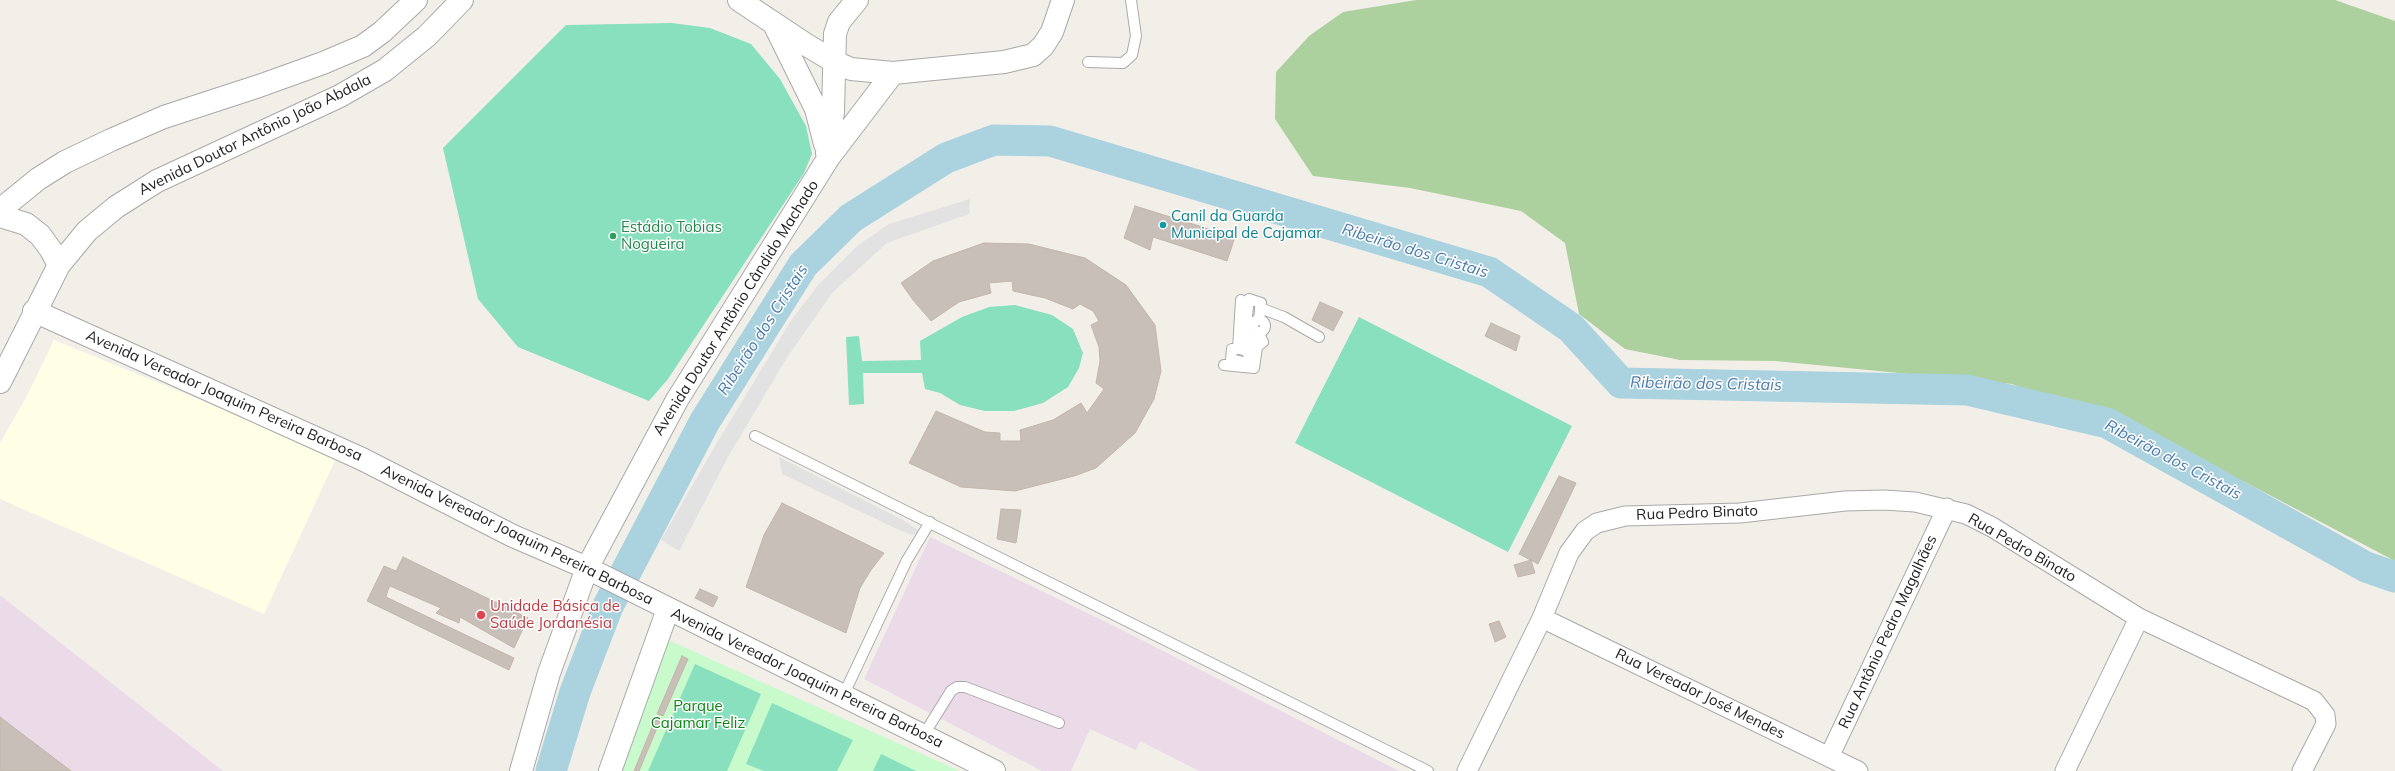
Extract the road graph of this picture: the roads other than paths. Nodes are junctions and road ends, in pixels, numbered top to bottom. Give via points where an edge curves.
1 (416, 0) edge
2 (462, 0) edge
3 (739, 0) edge
4 (857, 0) edge
5 (1063, 0) edge
6 (1131, 0) edge
7 (772, 21) junction
8 (836, 62) junction
9 (1088, 62) dead end
10 (893, 73) junction
11 (828, 155) junction
12 (0, 210) edge
13 (0, 216) edge
14 (59, 265) junction
15 (1241, 300) dead end
16 (1260, 308) junction
17 (34, 311) junction
18 (1318, 337) dead end
19 (1224, 365) dead end
20 (0, 382) edge
21 (755, 436) dead end
22 (1947, 508) junction
23 (930, 522) junction
24 (592, 570) junction
25 (668, 609) junction
26 (1542, 618) junction
27 (2139, 618) junction
28 (843, 696) junction
29 (1059, 723) dead end
30 (923, 736) junction
31 (1829, 757) junction
32 (520, 771) edge
33 (610, 771) edge
34 (992, 771) edge
35 (1428, 771) edge
36 (1466, 771) edge
37 (1858, 771) edge
38 (2065, 771) edge
39 (2302, 771) edge

1 - 12 street via 363,46 259,86 164,117 110,140 65,162 38,179
2 - 14 street, Avenida Doutor Antônio João Abdala via 428,36 385,70 340,96 157,181 116,207 87,231
3 - 7 street
4 - 8 street, Avenida Doutor Antônio Cândido Machado via 839,22 835,34
5 - 10 street via 1052,32 1033,55 1004,62
6 - 9 lane via 1136,36 1132,55 1123,63
7 - 8 street via 804,44
7 - 11 street via 816,109
8 - 10 street via 851,68
8 - 11 street, Avenida Doutor Antônio Cândido Machado via 834,112
10 - 11 street, Avenida Doutor Antônio Cândido Machado
11 - 24 street, Avenida Doutor Antônio Cândido Machado via 677,400
13 - 14 street via 26,224 40,235
14 - 17 street, Avenida Doutor Antônio João Abdala
15 - 16 lane via 1238,349 1232,349 1231,359 1248,363 1249,352 1243,350 1249,299 1260,303
16 - 18 lane via 1284,317
16 - 19 lane via 1259,320 1252,326 1258,332 1251,340 1253,346 1257,347 1254,368
17 - 20 street, Avenida Doutor Antônio João Abdala
17 - 24 street, Avenida Vereador Joaquim Pereira Barbosa via 362,459 513,536
21 - 23 lane
22 - 26 street, Rua Pedro Binato via 1915,502 1869,500 1740,513 1625,516 1610,519 1597,523 1576,541
22 - 27 street, Rua Pedro Binato via 1992,527
22 - 31 street, Rua Antônio Pedro Magalhães
23 - 28 lane via 907,560
23 - 35 lane
24 - 25 street, Avenida Vereador Joaquim Pereira Barbosa
24 - 32 street, Avenida Doutor Antônio Cândido Machado via 549,673
25 - 28 street, Avenida Vereador Joaquim Pereira Barbosa
25 - 33 street
26 - 31 street, Rua Vereador José Mendes
26 - 36 street, Rua Pedro Binato
27 - 38 street
27 - 39 street, Rua Pedro Binato via 2314,701 2324,715 2326,724
28 - 30 street, Avenida Vereador Joaquim Pereira Barbosa
29 - 30 lane via 957,687 951,691
30 - 34 street, Avenida Vereador Joaquim Pereira Barbosa
31 - 37 street, Rua Vereador José Mendes

